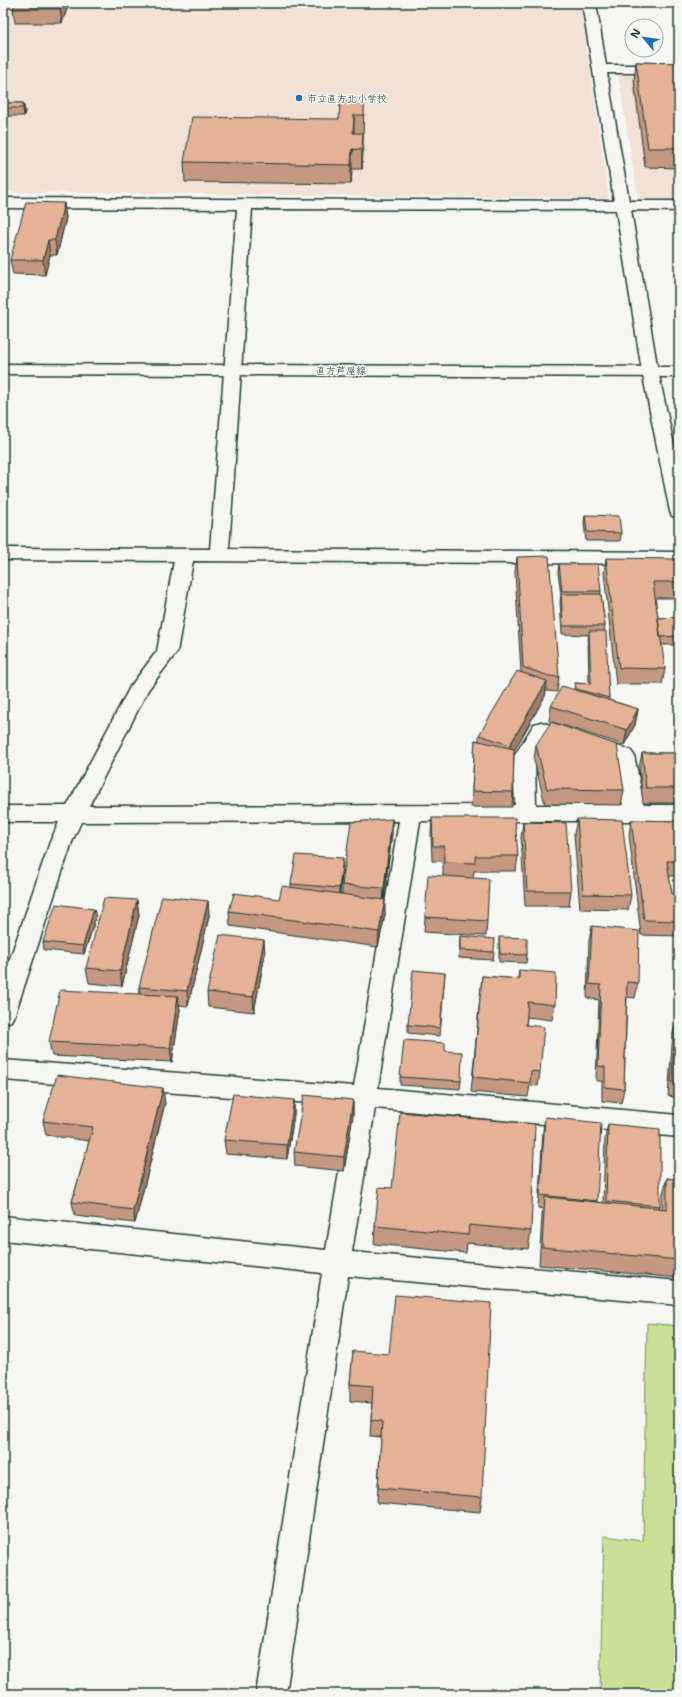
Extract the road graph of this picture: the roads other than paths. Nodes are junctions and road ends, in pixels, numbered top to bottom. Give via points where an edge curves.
1 (589, 3) edge
2 (601, 69) junction
3 (679, 69) edge
4 (3, 203) edge
5 (245, 205) junction
6 (623, 205) junction
7 (679, 206) edge
8 (3, 369) edge
9 (233, 370) junction
10 (650, 371) junction
11 (679, 372) edge
12 (679, 512) edge
13 (3, 554) edge
14 (184, 556) junction
15 (219, 556) junction
16 (679, 558) edge
17 (411, 813) junction
18 (526, 813) junction
19 (635, 813) junction
20 (679, 813) edge
21 (3, 814) edge
22 (74, 814) junction
23 (3, 1014) edge
24 (3, 1070) edge
25 (364, 1097) junction
26 (679, 1126) edge
27 (3, 1228) edge
28 (337, 1264) junction
29 (679, 1293) edge
30 (272, 1694) edge

1 - 2 street
2 - 3 street
2 - 6 street
4 - 5 street
5 - 6 street
5 - 9 street
6 - 7 street
6 - 10 street
8 - 9 street, 直方芦屋線
9 - 10 street, 直方芦屋線
9 - 15 street
10 - 11 street, 直方芦屋線
10 - 12 street
13 - 14 street
14 - 15 street
14 - 22 street via 167,652 140,687
15 - 16 street
17 - 18 street
17 - 22 street
17 - 25 street
18 - 19 street
18 - 19 street via 524,758 541,729 623,755
19 - 20 street
21 - 22 street
22 - 23 street via 61,842
24 - 25 street
25 - 26 street
25 - 28 street
27 - 28 street
28 - 29 street
28 - 30 street

